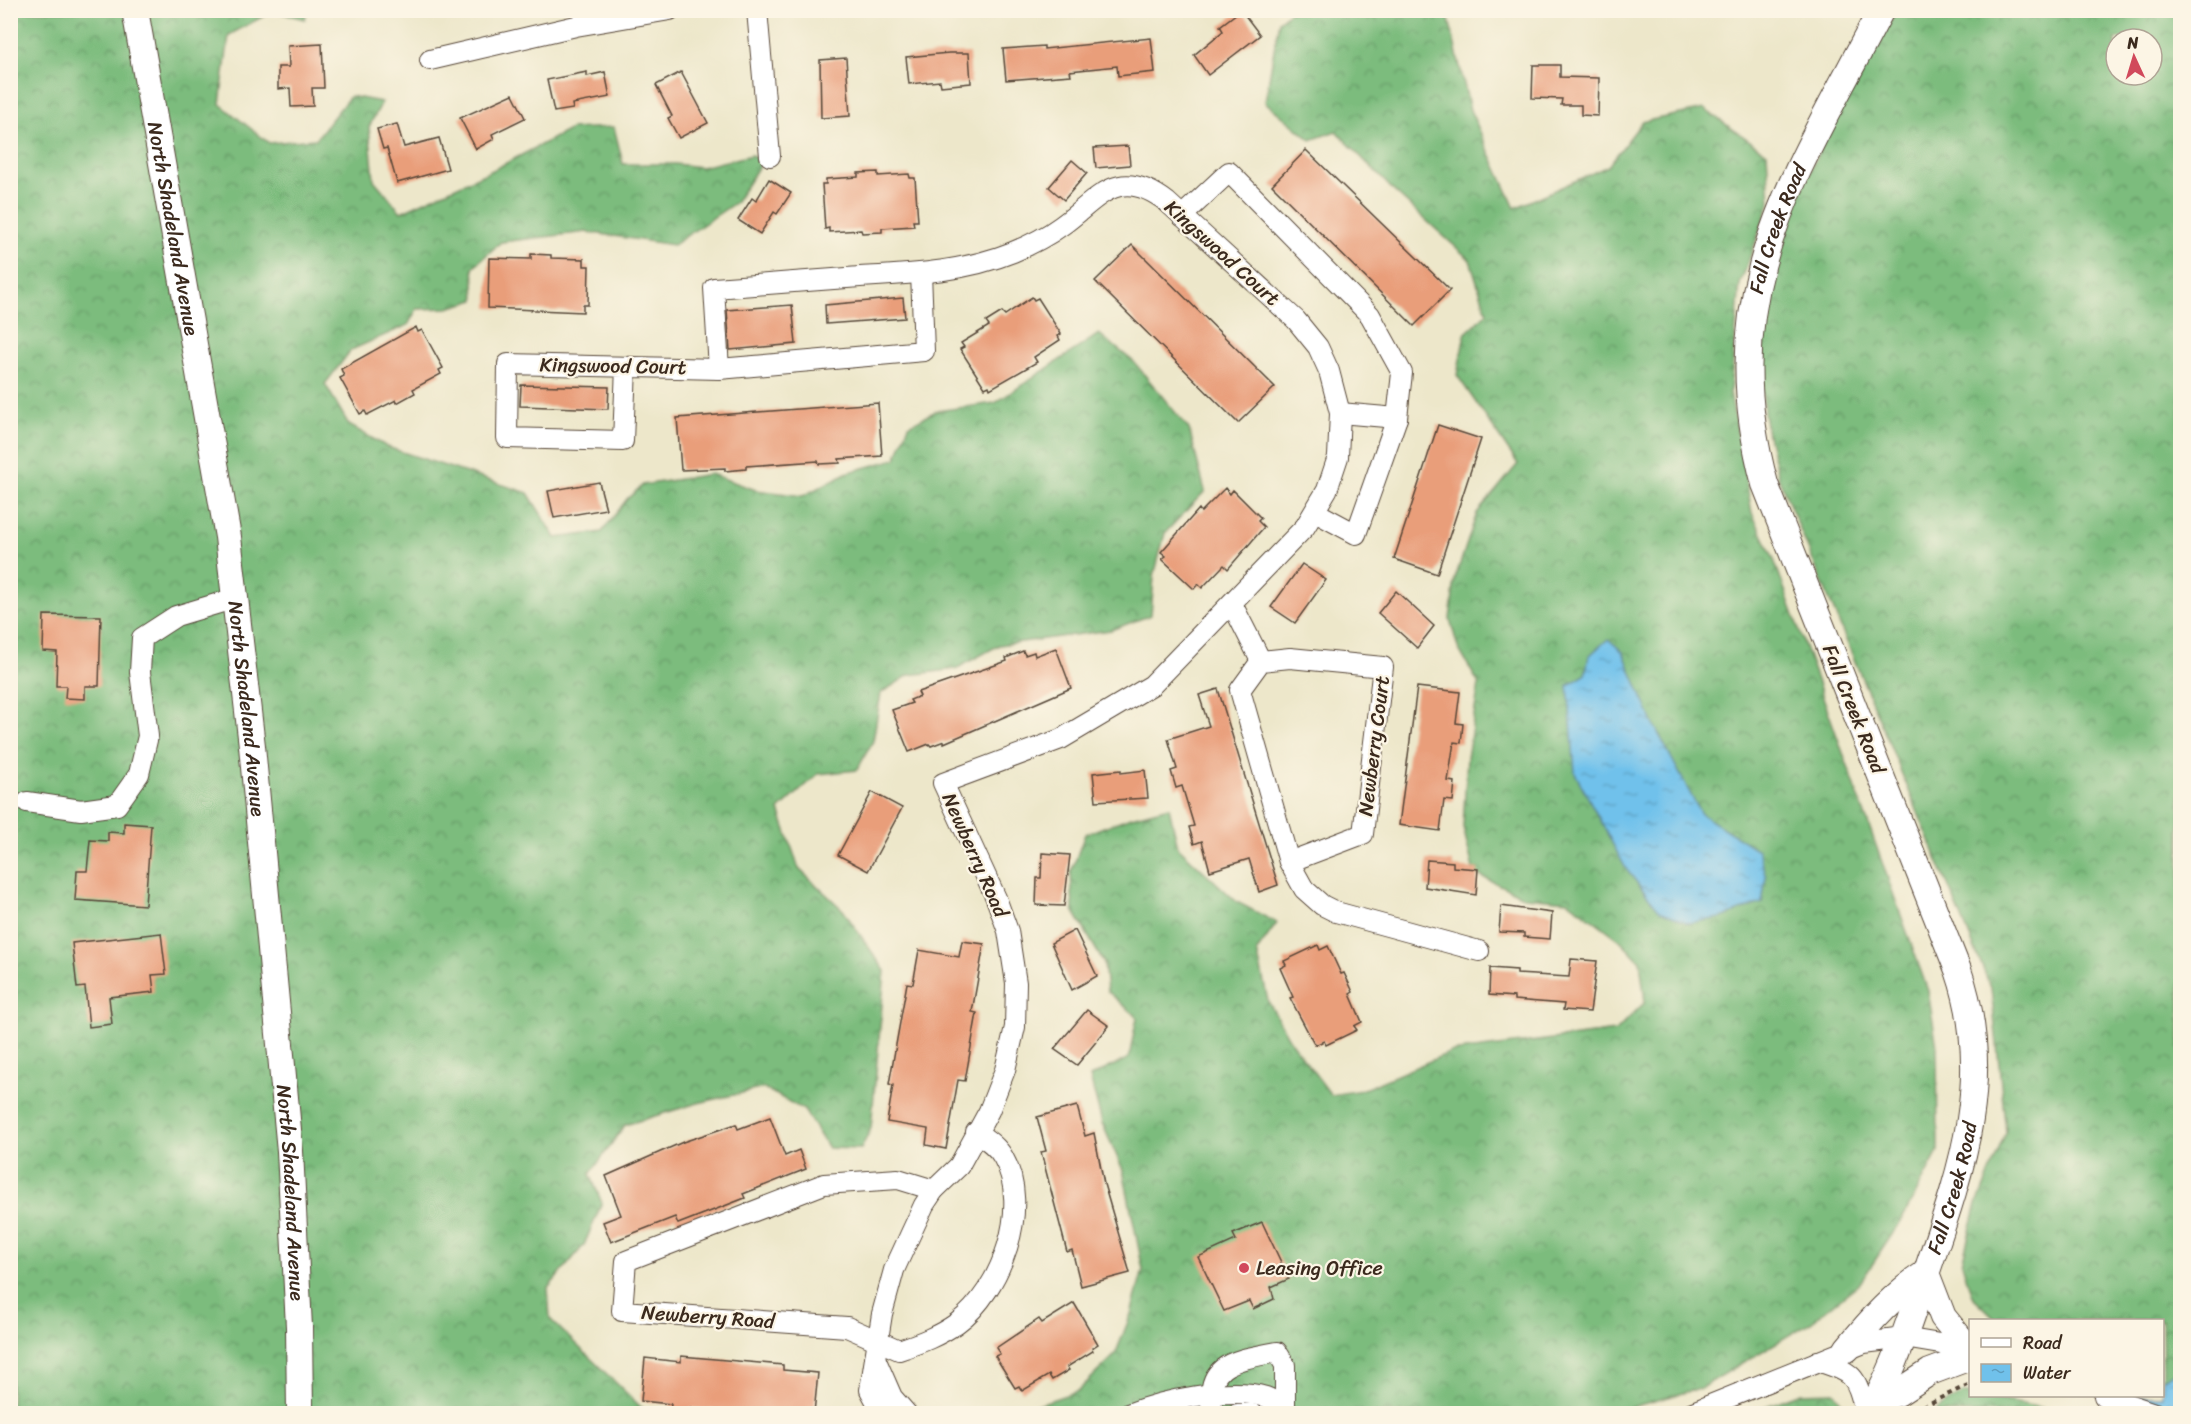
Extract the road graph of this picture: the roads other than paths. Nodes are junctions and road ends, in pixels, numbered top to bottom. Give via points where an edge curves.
1 (135, 10) edge
2 (670, 10) edge
3 (757, 10) edge
4 (1881, 10) edge
5 (430, 60) dead end
6 (770, 156) dead end
7 (1182, 216) junction
8 (921, 273) junction
9 (626, 367) junction
10 (719, 369) junction
11 (1340, 412) junction
12 (1397, 418) junction
13 (1315, 512) junction
14 (236, 598) junction
15 (1232, 604) junction
16 (1261, 661) junction
17 (27, 802) dead end
18 (1289, 862) junction
19 (1479, 951) dead end
20 (976, 1132) junction
21 (934, 1190) junction
22 (1926, 1273) junction
23 (1904, 1338) junction
24 (1847, 1348) junction
25 (876, 1349) junction
26 (1969, 1350) edge
27 (1969, 1351) edge
28 (1969, 1352) edge
29 (1818, 1361) junction
30 (2110, 1397) edge
31 (1211, 1404) edge
32 (1870, 1408) edge
33 (1287, 1412) edge
34 (300, 1413) edge
35 (883, 1413) edge
36 (907, 1413) edge
37 (1128, 1413) edge
38 (1237, 1413) edge
39 (1253, 1413) edge
40 (1688, 1413) edge
41 (2157, 1413) edge

1 - 14 main road, North Shadeland Avenue via 220,483
2 - 5 street via 576,26
3 - 6 street
4 - 22 main road, Fall Creek Road via 1773,224 1753,302 1748,388 1758,459 1773,509 1958,970 1969,1007 1975,1065 1969,1137
7 - 8 street, Kingswood Court via 1152,192 1119,186 1095,196 1062,225 1025,247 976,266
7 - 11 street, Kingswood Court via 1302,327 1318,347 1329,371
7 - 12 street via 1229,172 1370,315 1402,373
8 - 10 street, Kingswood Court via 924,351
8 - 10 street, Kingswood Court via 714,288
9 - 9 street, Kingswood Court via 508,364 507,438 623,441
9 - 10 street, Kingswood Court
11 - 12 street
11 - 13 street, Newberry Road via 1336,465
12 - 13 street via 1356,534
13 - 15 street, Newberry Road
14 - 17 street via 176,616 142,638 141,672 148,736 139,774 117,805 81,810
14 - 34 main road, North Shadeland Avenue via 290,1151
15 - 16 street
15 - 20 street, Newberry Road via 1152,685 1061,739 943,783 1000,906 1010,939 1016,983 1015,1027 1008,1061 996,1095
16 - 18 street via 1240,690
16 - 18 street, Newberry Court via 1290,658 1383,667 1363,834
18 - 19 street via 1304,889 1328,909
20 - 21 street, Newberry Road via 959,1166
20 - 25 street, Newberry Road via 1003,1156 1011,1179 1012,1225 1000,1267 981,1298 958,1322 927,1341 898,1350
21 - 25 street, Newberry Road via 894,1270
21 - 25 street, Newberry Road via 898,1179 824,1184 626,1261 622,1311 847,1327
22 - 23 main road, Fall Creek Road
22 - 24 main road via 1908,1285
22 - 26 main road via 1943,1317
23 - 24 street
23 - 27 street
23 - 32 main road, Fall Creek Road
24 - 29 street
25 - 35 street, Newberry Road via 870,1390
25 - 36 street via 892,1397
28 - 32 main road
29 - 32 street via 1854,1377
29 - 40 street
30 - 41 street
31 - 33 street via 1243,1394 1268,1398
31 - 33 street via 1218,1370 1232,1361 1277,1352 1285,1365
31 - 37 street
38 - 39 street

